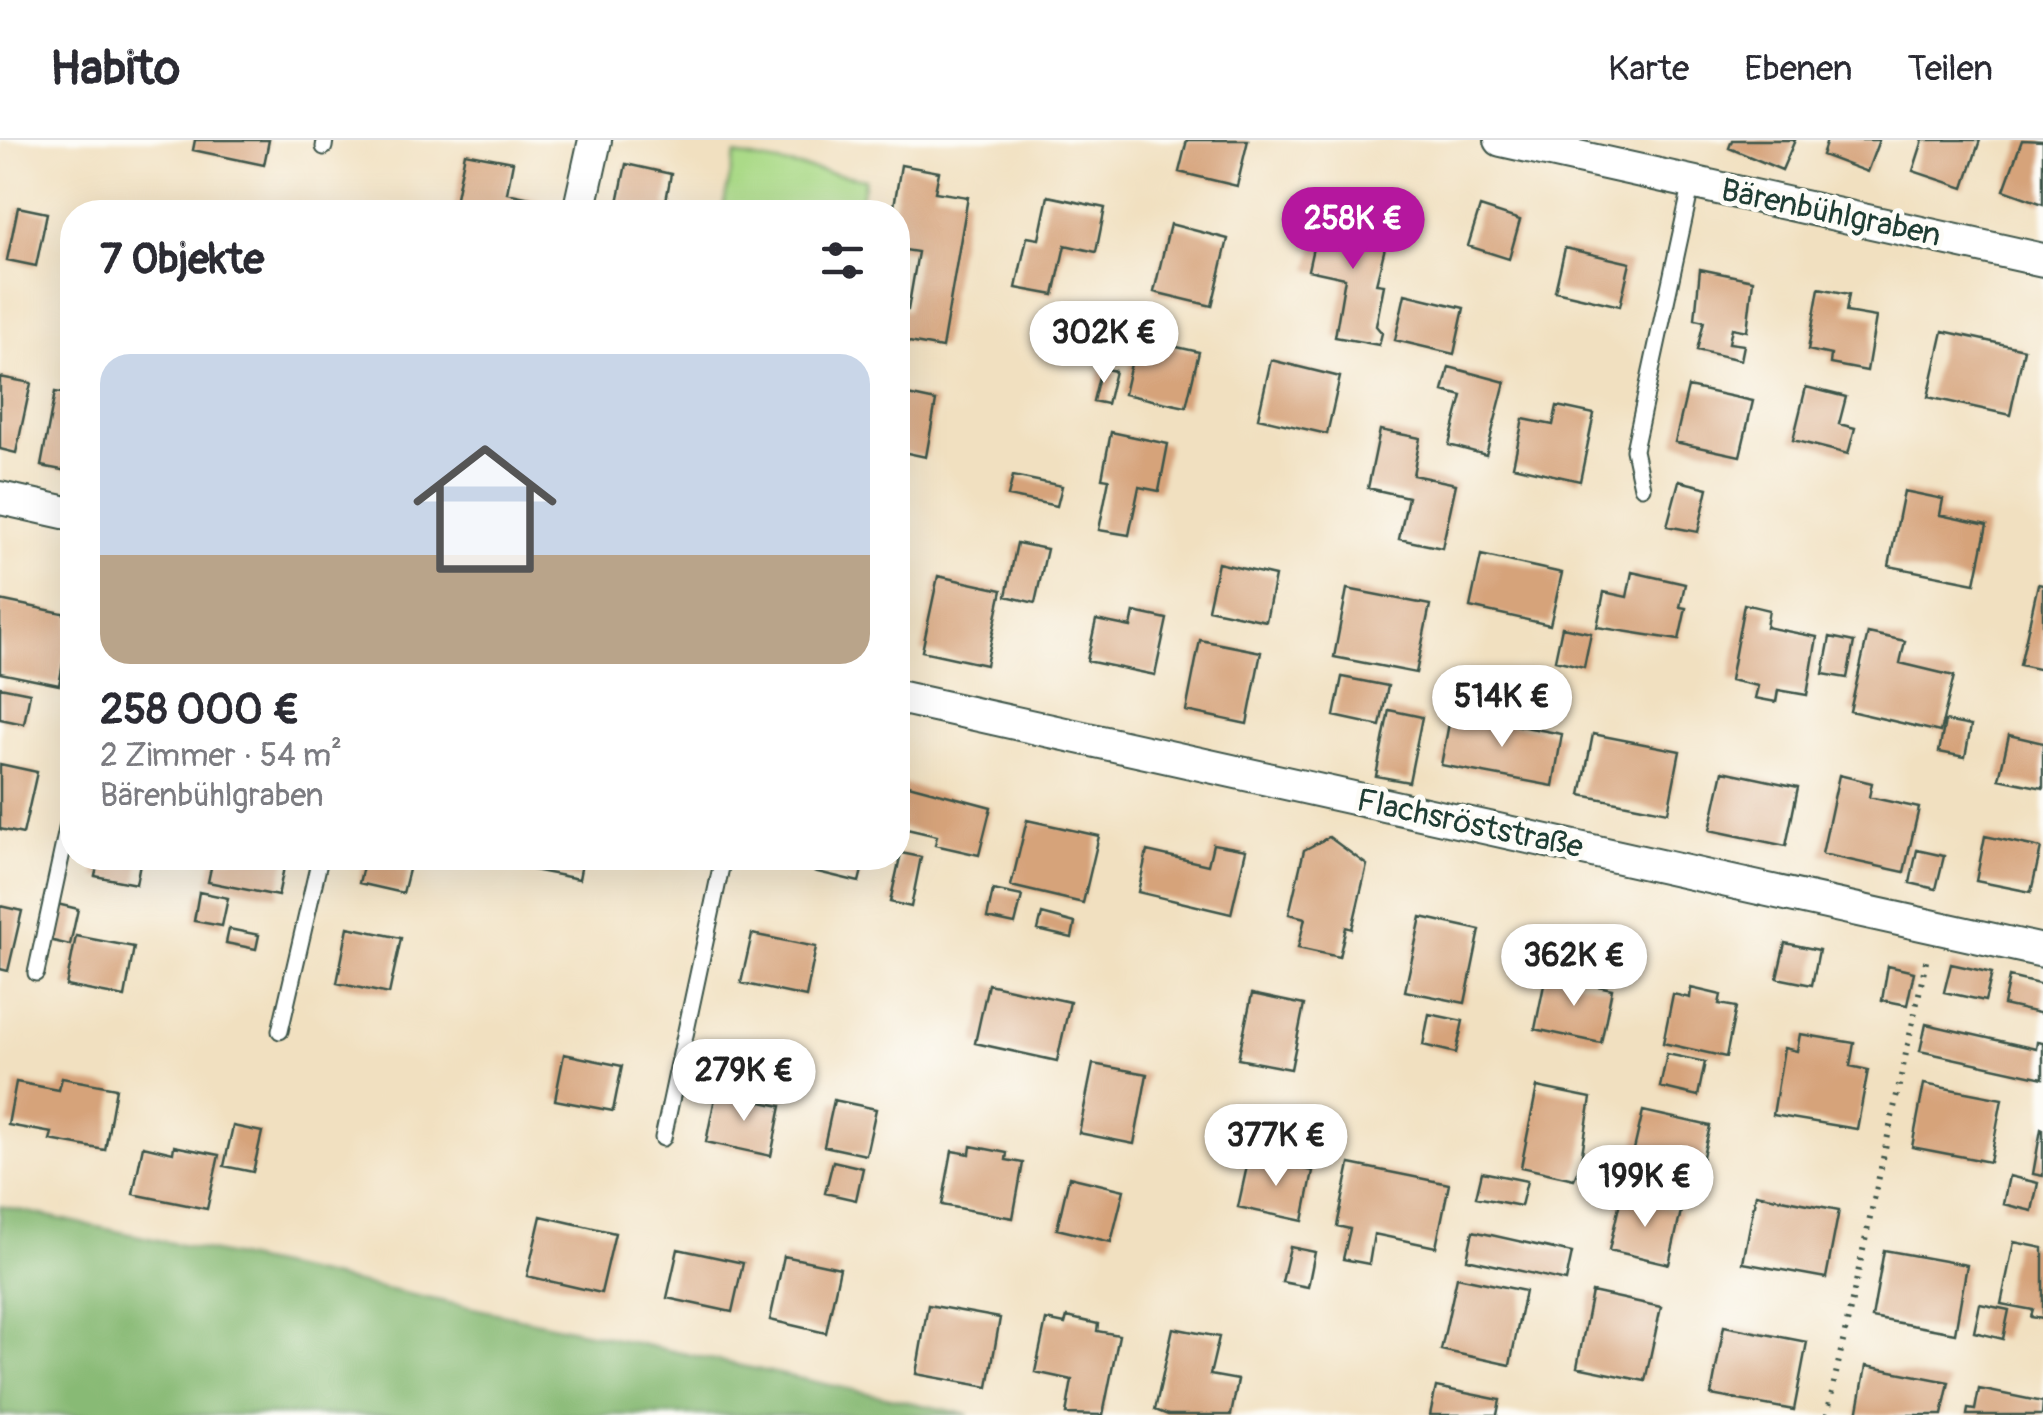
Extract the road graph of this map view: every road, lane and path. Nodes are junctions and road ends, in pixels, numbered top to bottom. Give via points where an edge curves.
1 (596, 140) edge
2 (1501, 140) edge
3 (1692, 182) junction
4 (582, 200) edge
5 (2043, 260) edge
6 (1642, 487) dead end
7 (0, 498) edge
8 (60, 511) edge
9 (910, 700) edge
10 (60, 862) edge
11 (317, 870) edge
12 (720, 870) edge
13 (1933, 926) junction
14 (2043, 950) edge
15 (36, 973) dead end
16 (280, 1031) dead end
17 (663, 1138) dead end
18 (1826, 1415) edge

1 - 4 street
2 - 3 street, Bärenbühlgraben
3 - 5 street, Bärenbühlgraben
3 - 6 lane via 1634,450
7 - 8 street
9 - 13 street, Flachsröststraße
10 - 15 lane
11 - 16 lane
12 - 17 lane
13 - 14 street, Flachsröststraße
13 - 18 path

